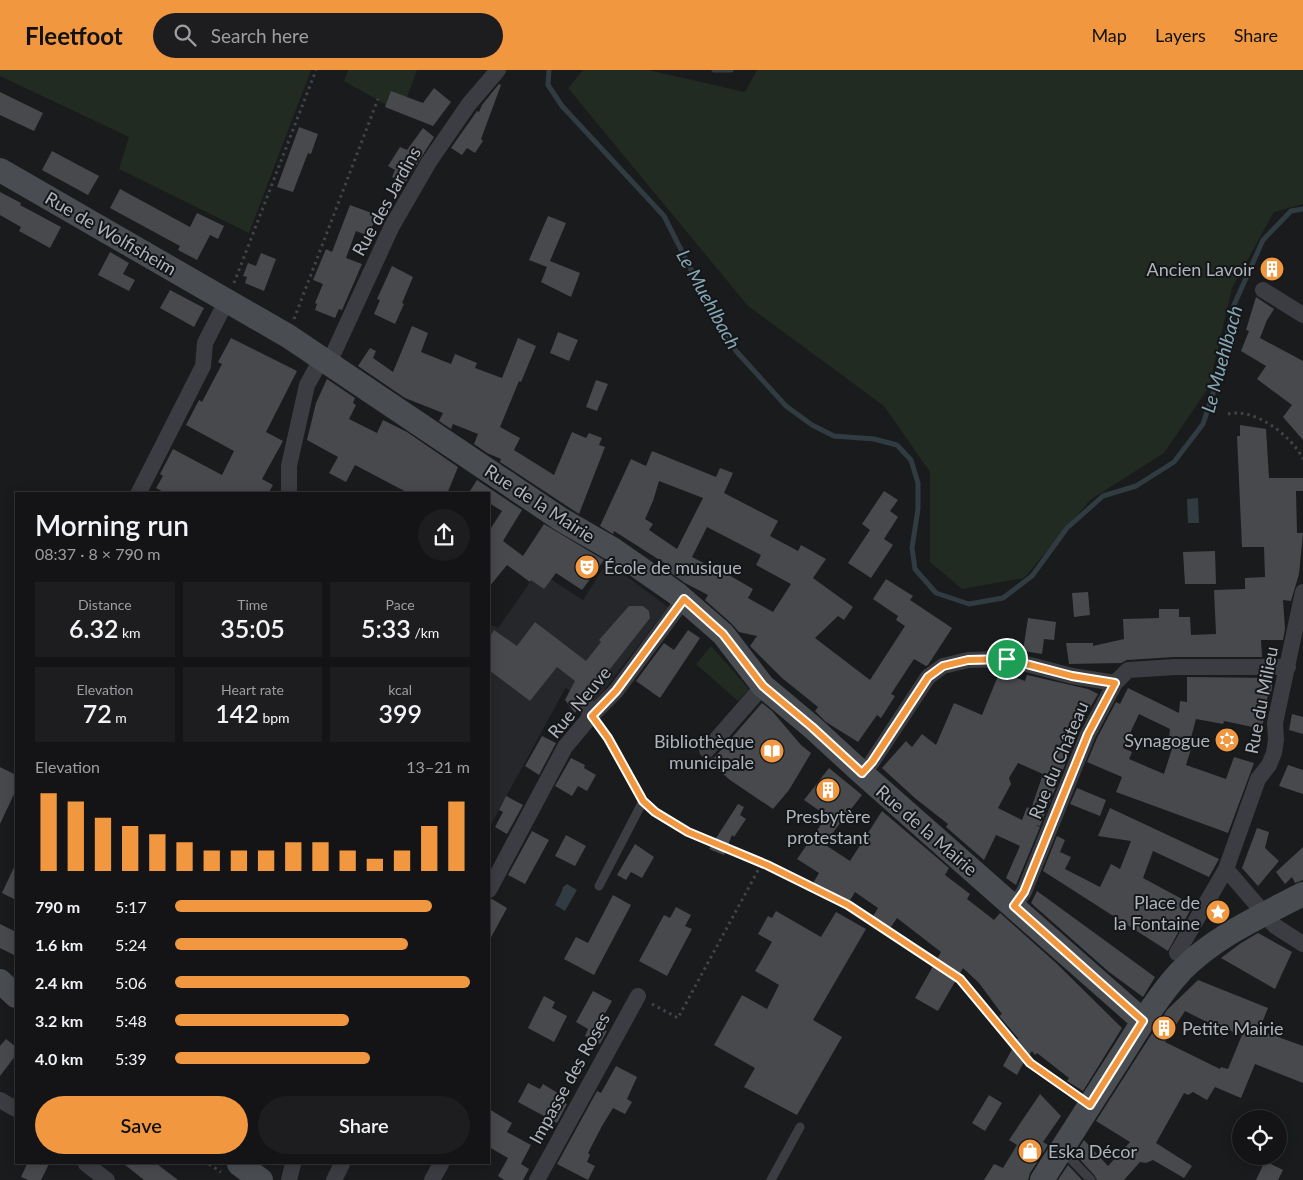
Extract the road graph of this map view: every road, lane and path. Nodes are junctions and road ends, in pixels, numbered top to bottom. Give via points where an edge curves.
1 (316, 70) edge
2 (498, 70) edge
3 (378, 99) dead end
4 (0, 170) edge
5 (1263, 290) dead end
6 (225, 299) junction
7 (1303, 315) edge
8 (288, 336) junction
9 (325, 361) junction
10 (1228, 414) dead end
11 (1303, 459) edge
12 (139, 492) edge
13 (289, 492) edge
14 (1303, 592) edge
15 (684, 599) junction
16 (1288, 667) junction
17 (1115, 683) junction
18 (763, 686) junction
19 (588, 709) junction
20 (708, 750) dead end
21 (862, 773) junction
22 (643, 801) junction
23 (762, 863) junction
24 (1226, 869) junction
25 (599, 886) dead end
26 (490, 888) edge
27 (1303, 894) edge
28 (1014, 906) junction
29 (1264, 914) junction
30 (1303, 944) edge
31 (1177, 953) dead end
32 (0, 981) edge
33 (15, 995) edge
34 (638, 996) joint
35 (1143, 1021) junction
36 (1030, 1063) joint
37 (0, 1100) edge
38 (1090, 1105) junction
39 (15, 1108) edge
40 (800, 1127) dead end
41 (1062, 1149) junction
42 (86, 1164) edge
43 (239, 1164) edge
44 (293, 1164) edge
45 (342, 1164) edge
46 (441, 1164) edge
47 (106, 1180) edge
48 (261, 1180) edge
49 (289, 1180) edge
50 (334, 1180) edge
51 (432, 1180) edge
52 (537, 1180) edge
53 (771, 1180) edge
54 (1042, 1180) edge
55 (1091, 1180) edge

1 - 6 path
2 - 9 street, Rue des Jardins via 469,104 429,162 392,226
3 - 8 path
4 - 6 street, Rue de Wolfisheim
5 - 7 street
6 - 8 street, Rue de la Mairie
6 - 12 street via 205,343 203,366
8 - 9 street, Rue de la Mairie
9 - 13 street, Rue des Jardins via 307,385 289,466
9 - 15 street, Rue de la Mairie
10 - 11 path via 1249,414 1264,422 1285,435 1298,448
14 - 16 street, Rue du Milieu
15 - 18 street, Rue de la Mairie via 723,634
15 - 19 street, Rue Neuve via 616,691
16 - 17 street, Rue du Château via 1128,670
16 - 24 street, Rue du Milieu via 1275,723 1274,753 1258,779
17 - 21 street via 1007,659 968,660 943,666 928,677
17 - 28 street, Rue du Château via 1088,734 1024,892
18 - 20 street via 726,721
18 - 21 street, Rue de la Mairie
19 - 22 lane
19 - 26 street, Rue Neuve
21 - 28 street, Rue de la Mairie
22 - 23 path via 688,832
22 - 25 lane
23 - 34 path via 678,1018
23 - 36 path via 848,905 960,979
24 - 29 street
24 - 31 street, Rue du Milieu
27 - 29 street
28 - 35 street, Rue de la Mairie
29 - 30 street via 1275,926
29 - 35 street via 1194,959 1172,981
32 - 33 street
34 - 52 street, Impasse des Roses
35 - 38 street
36 - 38 lane
37 - 39 street
38 - 41 street
40 - 53 lane
41 - 54 street
41 - 55 lane
42 - 47 street
43 - 48 street
44 - 49 street
45 - 50 street
46 - 51 street

